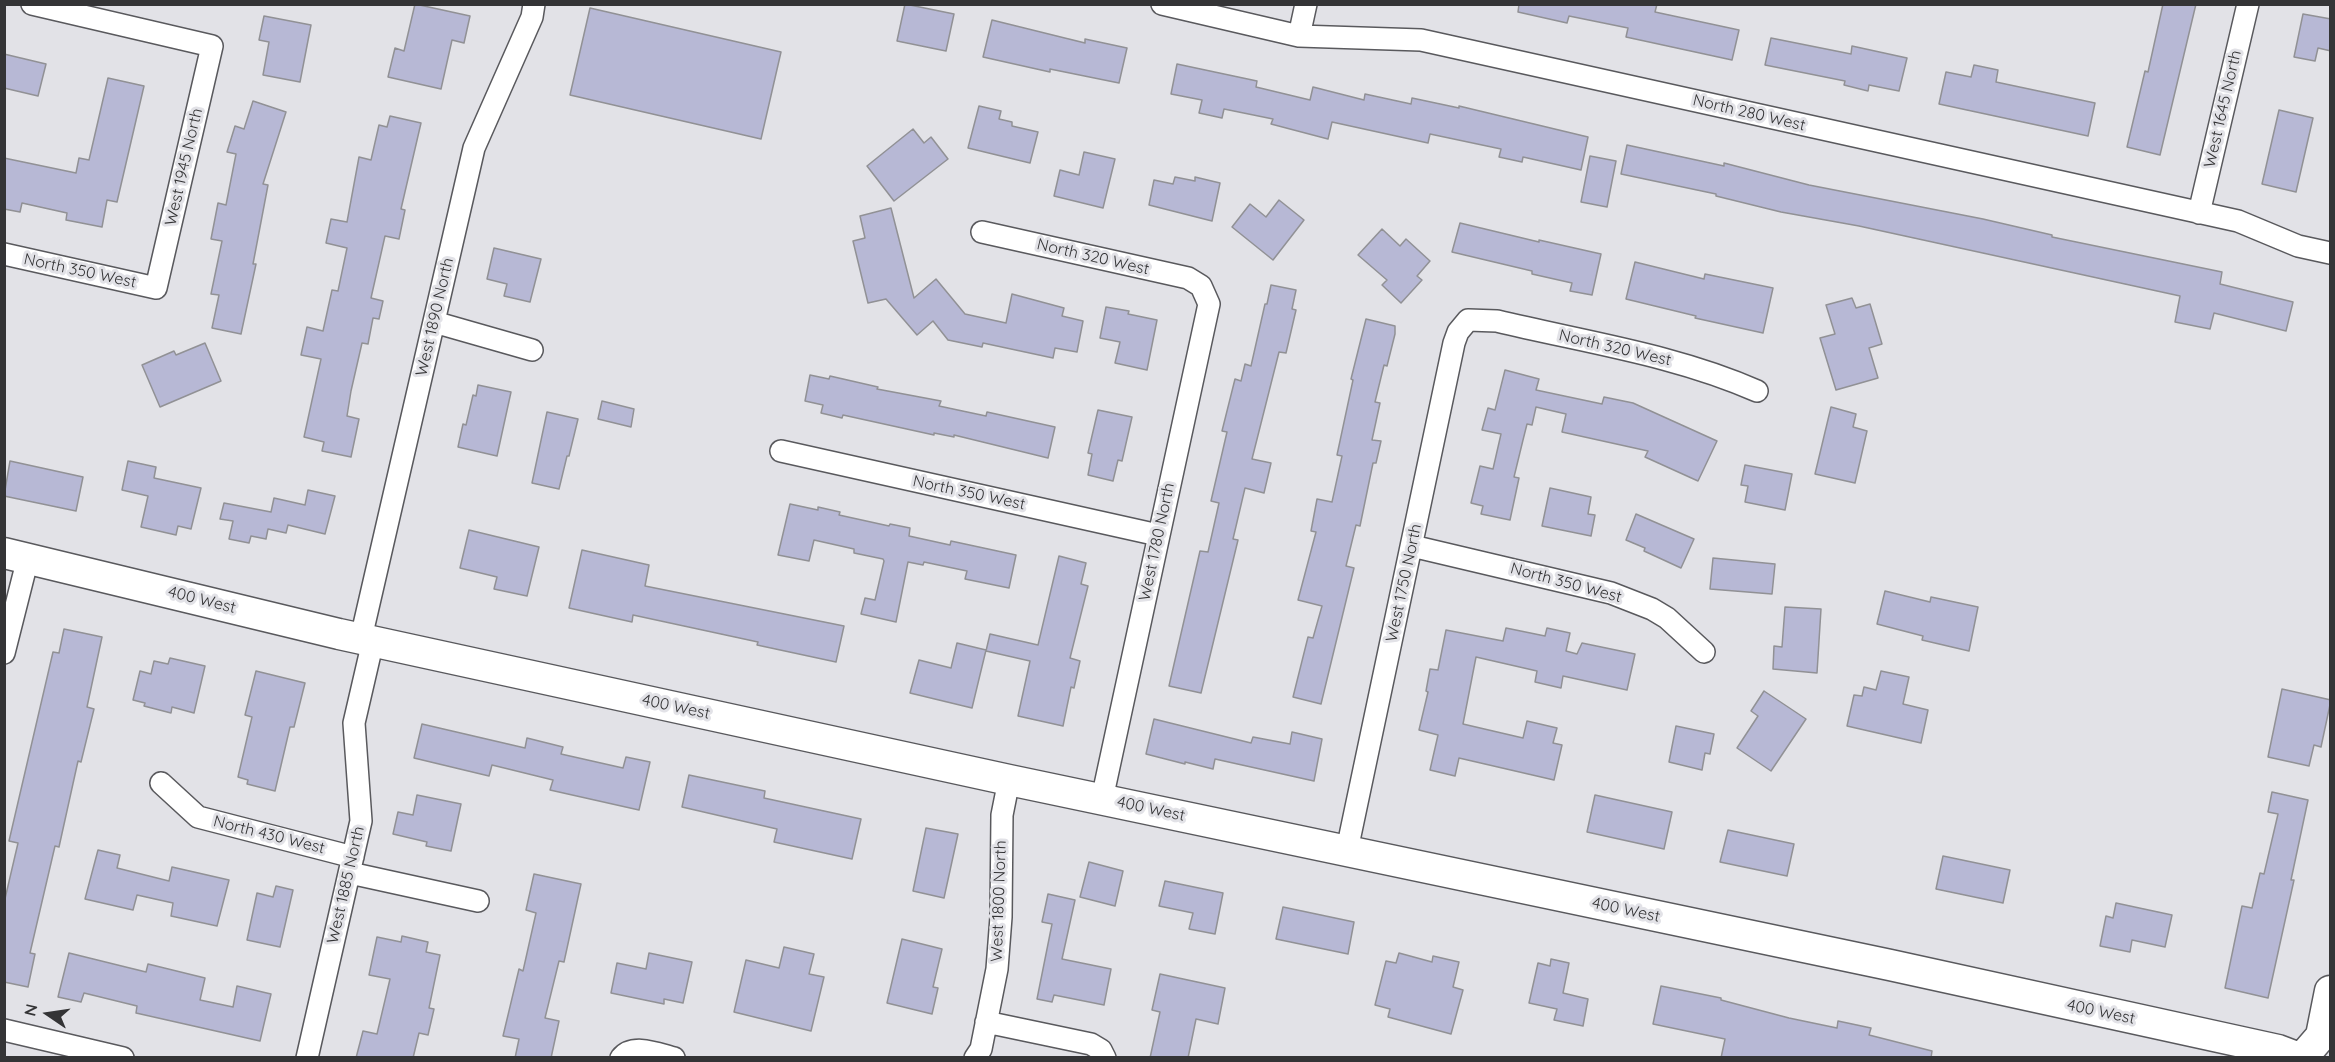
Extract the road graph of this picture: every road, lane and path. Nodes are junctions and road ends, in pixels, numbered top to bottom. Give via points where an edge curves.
1 (32, 4) edge
2 (534, 4) edge
3 (1162, 4) edge
4 (1306, 4) edge
5 (2248, 4) edge
6 (1299, 36) junction
7 (2199, 213) junction
8 (982, 232) dead end
9 (2331, 253) edge
10 (4, 254) edge
11 (1201, 286) joint
12 (156, 288) joint
13 (1468, 320) joint
14 (434, 322) junction
15 (532, 350) dead end
16 (1758, 391) dead end
17 (781, 451) dead end
18 (1158, 535) junction
19 (1412, 546) junction
20 (16, 555) edge
21 (367, 639) junction
22 (1704, 652) dead end
23 (4, 653) edge
24 (1009, 780) junction
25 (161, 783) dead end
26 (1102, 799) junction
27 (1347, 850) junction
28 (351, 865) junction
29 (478, 900) dead end
30 (2331, 991) edge
31 (986, 1022) junction
32 (4, 1030) edge
33 (1098, 1051) edge
34 (2312, 1052) edge
35 (629, 1054) edge
36 (123, 1058) edge
37 (307, 1058) edge
38 (674, 1058) edge
39 (975, 1058) edge

1 - 12 street, West 1945 North via 212,46
2 - 14 street, West 1890 North via 474,148
3 - 6 street, North 280 West
4 - 6 street
5 - 7 street, West 1645 North
6 - 7 street, North 280 West via 1421,40
7 - 9 street, North 280 West via 2238,221 2298,246
8 - 11 street, North 320 West via 1188,278
10 - 12 street, North 350 West
11 - 18 street, West 1780 North via 1209,304 1207,319
13 - 16 street, North 320 West via 1497,321 1678,363
13 - 19 street, West 1750 North via 1454,343
14 - 15 street
14 - 21 street, West 1890 North
17 - 18 street, North 350 West
18 - 26 street, West 1780 North
19 - 22 street, North 350 West via 1600,589 1667,618
19 - 27 street, West 1750 North
20 - 21 street, 400 West
20 - 23 street
21 - 24 street, 400 West
21 - 28 street, West 1885 North via 354,723 361,821
24 - 26 street, 400 West
24 - 31 street, West 1800 North via 1002,815 997,969
25 - 28 street, North 430 West via 198,817
26 - 27 street, 400 West
27 - 34 street, 400 West via 2278,1050
28 - 29 street, North 430 West
28 - 37 street, West 1885 North
30 - 34 street
31 - 33 street
31 - 39 street, West 1800 North via 981,1049
32 - 36 street
35 - 38 street

